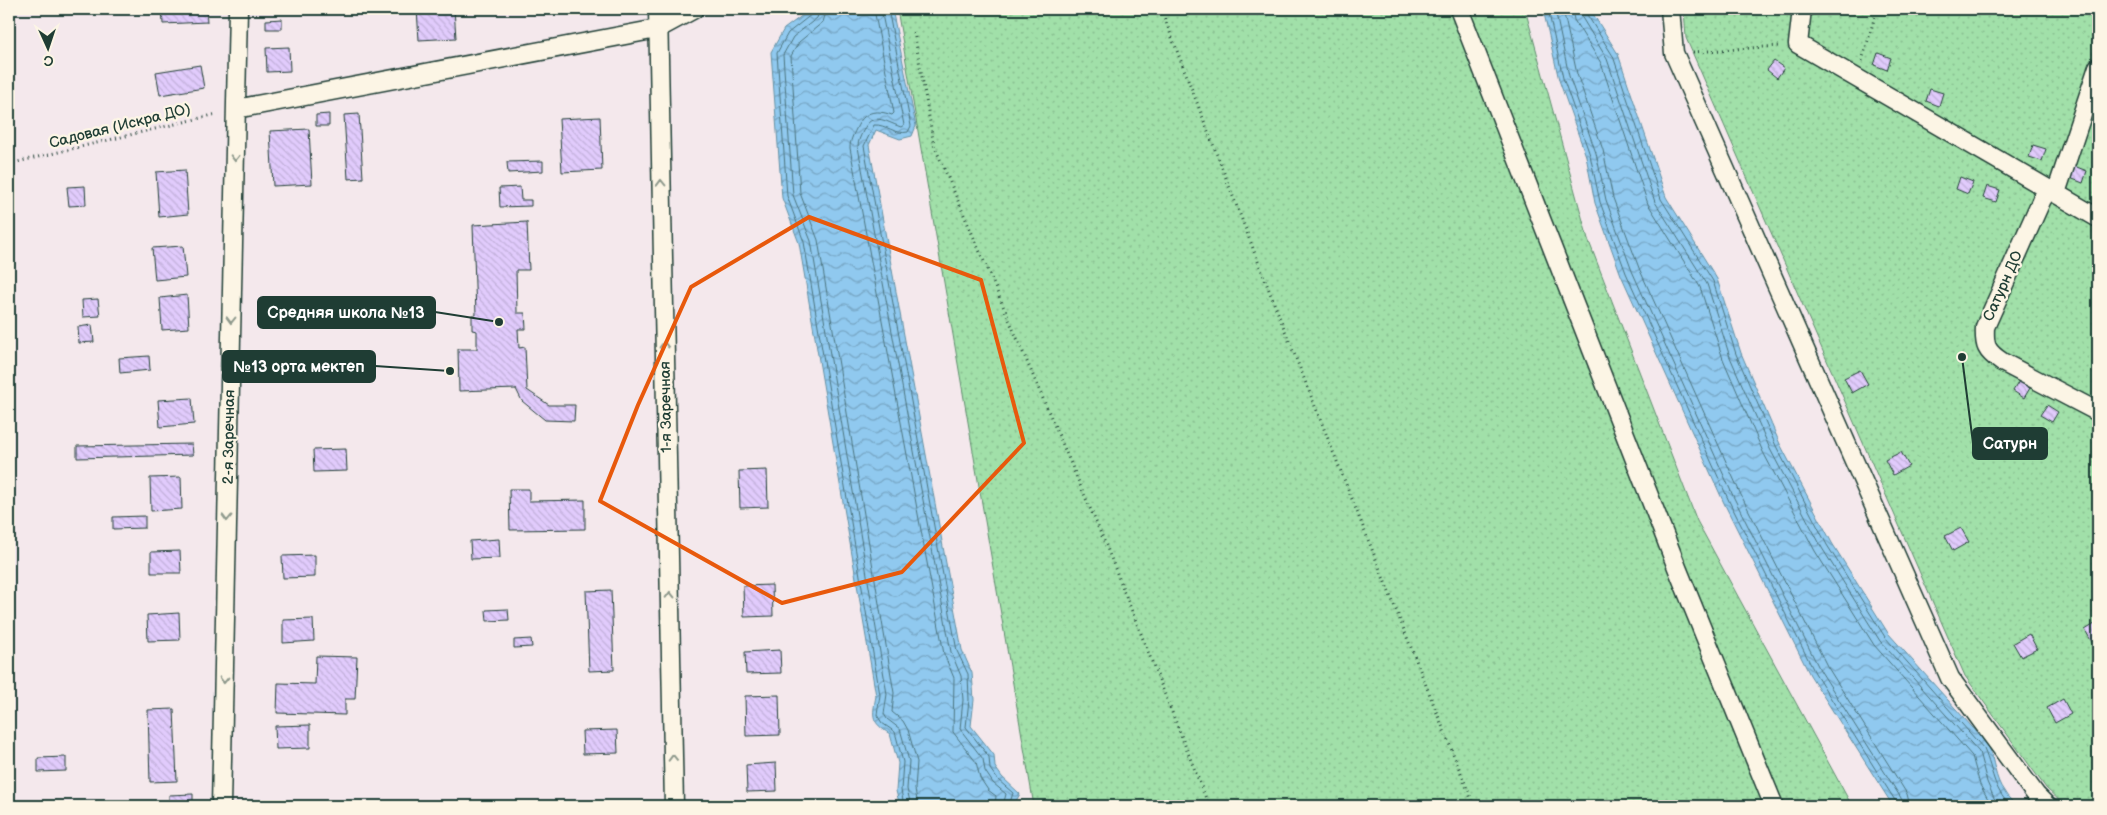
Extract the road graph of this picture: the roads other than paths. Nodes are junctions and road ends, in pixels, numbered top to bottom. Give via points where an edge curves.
1 (238, 9) edge
2 (658, 9) edge
3 (694, 9) edge
4 (1459, 9) edge
5 (1670, 9) edge
6 (1802, 9) edge
7 (657, 29) junction
8 (2098, 67) edge
9 (236, 109) junction
10 (2053, 192) junction
11 (2098, 218) edge
12 (2098, 412) edge
13 (221, 806) edge
14 (674, 806) edge
15 (1774, 806) edge
16 (2047, 806) edge

1 - 9 street, 2-я Заречная
2 - 7 street, 1-я Заречная
3 - 7 street
4 - 15 street via 1678,570
5 - 16 street via 1674,53 1950,678
6 - 10 street via 1798,44
7 - 9 street
14 -> 7 street, 1-я Заречная
8 - 10 street, Сатурн ДО
9 -> 13 street, 2-я Заречная
10 - 11 street
10 - 12 street, Сатурн ДО via 2042,199 1985,327 1984,341 1990,354 2002,362

